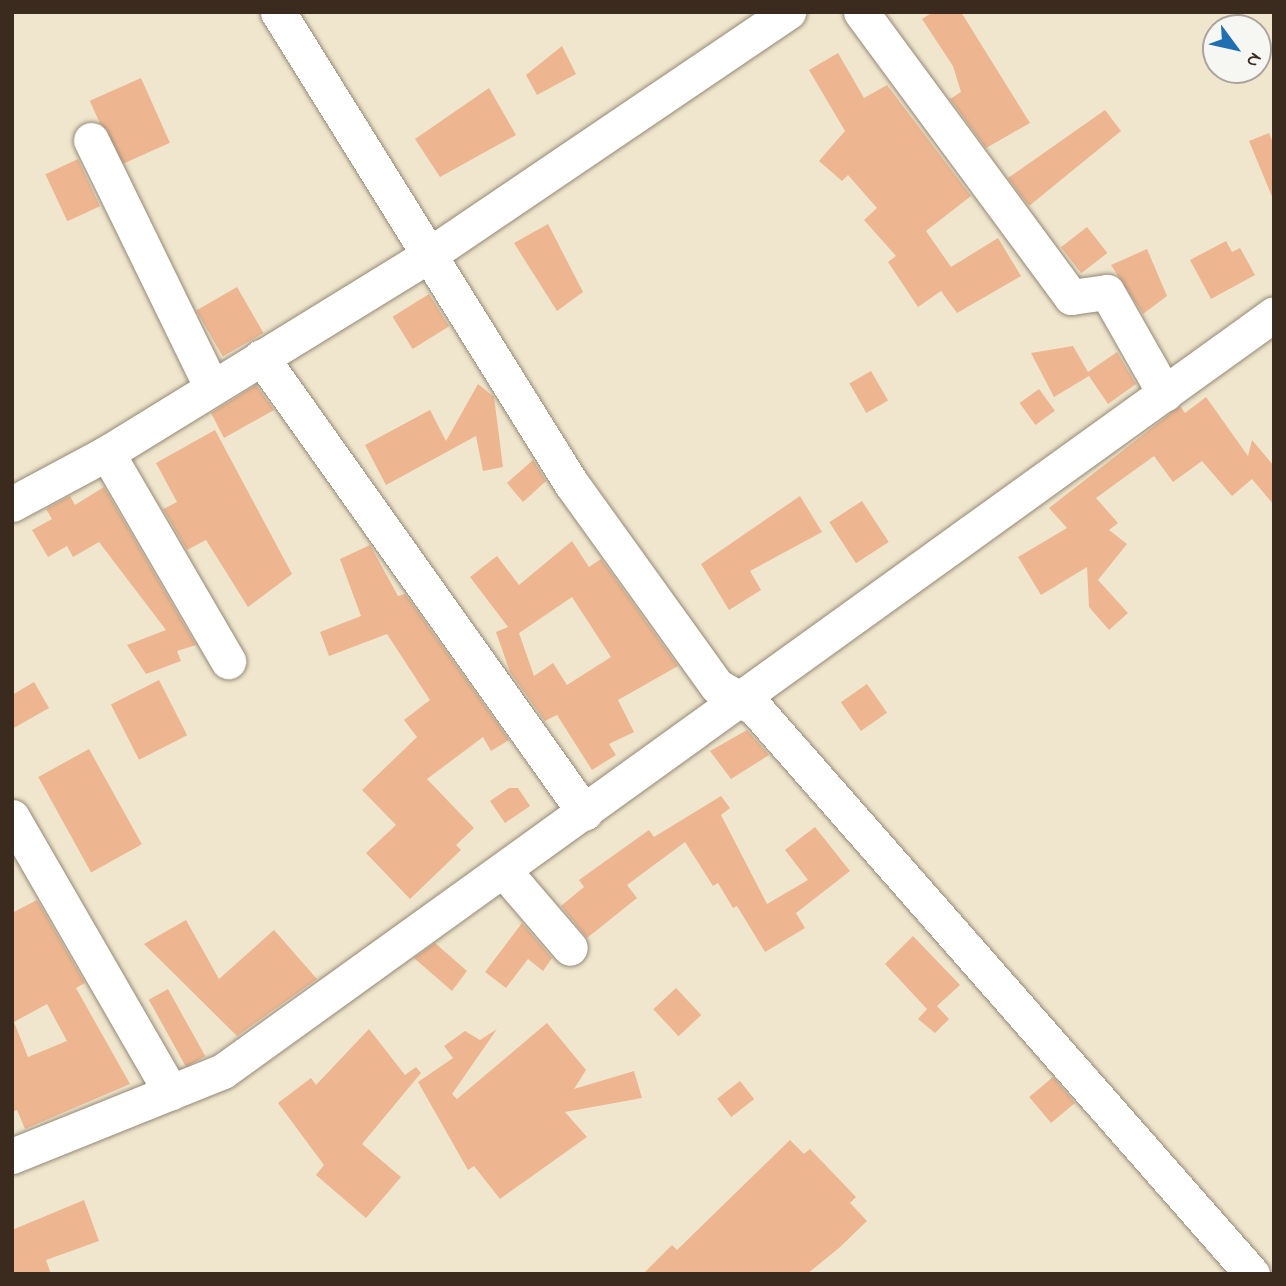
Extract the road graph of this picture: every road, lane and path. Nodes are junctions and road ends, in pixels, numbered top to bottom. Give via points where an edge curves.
1 (278, 12) edge
2 (788, 12) edge
3 (861, 12) edge
4 (91, 139) dead end
5 (429, 255) junction
6 (1274, 314) edge
7 (261, 357) junction
8 (211, 386) junction
9 (1165, 394) junction
10 (107, 453) junction
11 (12, 504) edge
12 (228, 662) dead end
13 (737, 695) junction
14 (585, 813) junction
15 (12, 817) edge
16 (503, 871) junction
17 (570, 948) dead end
18 (171, 1092) junction
19 (12, 1156) edge
20 (1252, 1274) edge

1 - 5 street
2 - 5 street
3 - 9 street via 1071,297 1107,292
4 - 8 street
5 - 7 street
5 - 13 street via 571,484 717,686
6 - 9 street
7 - 8 street
7 - 14 street
8 - 10 street
9 - 13 street
10 - 11 street
10 - 12 street
13 - 14 street
13 - 20 street via 755,708
14 - 16 street
15 - 18 street
16 - 17 street
16 - 18 street via 223,1070
18 - 19 street

